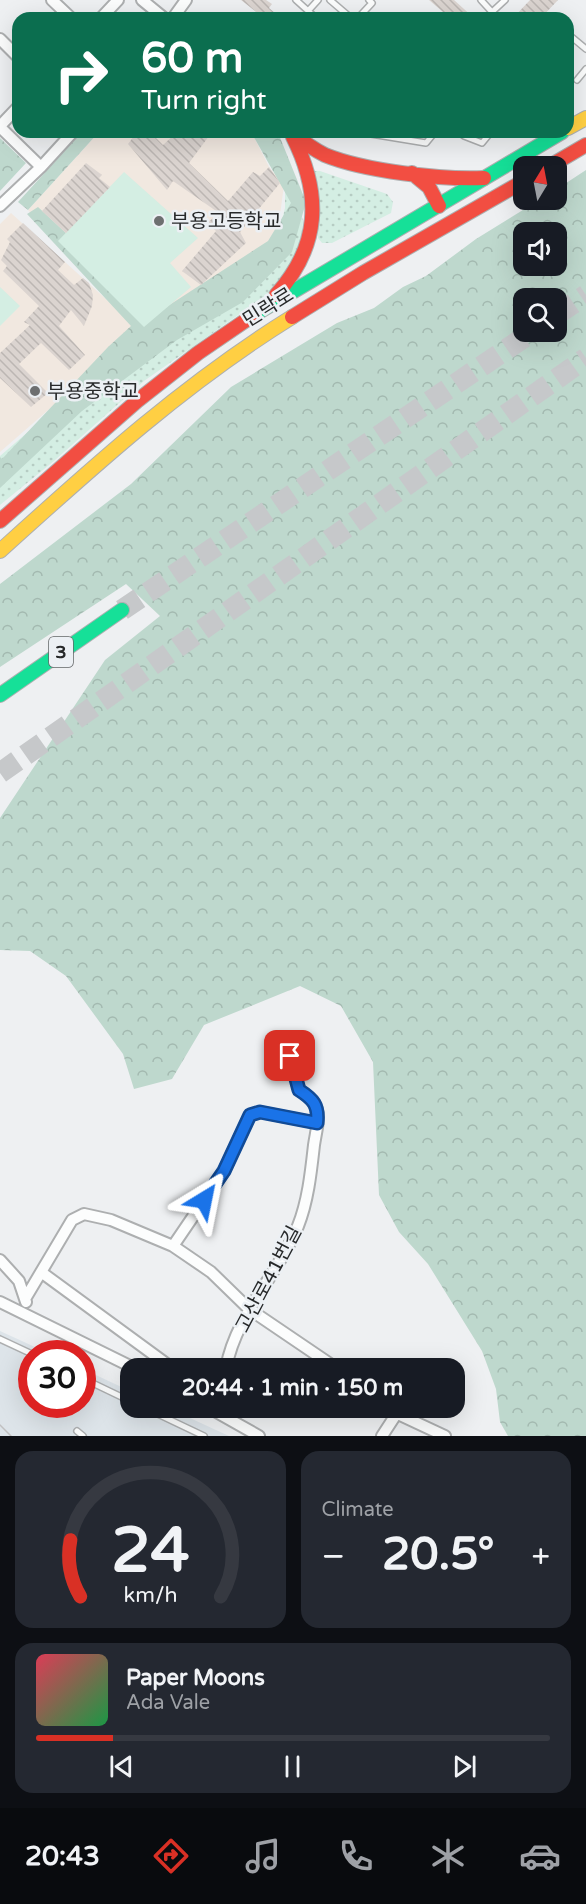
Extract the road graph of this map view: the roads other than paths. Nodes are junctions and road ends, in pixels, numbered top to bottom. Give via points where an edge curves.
1 (52, 0) edge
2 (118, 0) edge
3 (142, 0) edge
4 (296, 0) edge
5 (318, 0) edge
6 (330, 0) edge
7 (369, 0) edge
8 (481, 0) edge
9 (505, 0) edge
10 (308, 11) joint
11 (65, 12) edge
12 (107, 12) edge
13 (157, 12) edge
14 (344, 12) edge
15 (364, 12) edge
16 (492, 12) joint
17 (0, 39) edge
18 (574, 39) edge
19 (586, 49) edge
20 (12, 51) edge
21 (586, 69) edge
22 (577, 80) dead end
23 (12, 113) edge
24 (0, 126) edge
25 (68, 138) edge
26 (293, 138) edge
27 (298, 138) edge
28 (399, 138) edge
29 (430, 138) edge
30 (469, 138) edge
31 (486, 138) edge
32 (552, 138) edge
33 (586, 145) edge
34 (567, 156) edge
35 (41, 167) junction
36 (411, 172) junction
37 (490, 176) junction
38 (513, 187) edge
39 (0, 206) edge
40 (439, 206) junction
41 (260, 311) junction
42 (0, 521) edge
43 (0, 551) edge
44 (122, 610) tunnel mouth
45 (0, 695) edge
46 (290, 1056) dead end
47 (317, 1123) junction
48 (173, 1246) junction
49 (0, 1260) edge
50 (41, 1272) junction
51 (25, 1299) junction
52 (0, 1302) edge
53 (249, 1309) junction
54 (31, 1316) junction
55 (0, 1339) edge
56 (18, 1347) edge
57 (158, 1358) edge
58 (229, 1358) edge
59 (321, 1358) edge
60 (120, 1361) edge
61 (96, 1385) edge
62 (120, 1396) edge
63 (166, 1418) edge
64 (230, 1418) edge
65 (390, 1418) edge
66 (409, 1418) edge
67 (77, 1431) dead end
68 (83, 1436) edge
69 (204, 1436) edge
70 (259, 1436) edge
71 (382, 1436) edge
72 (446, 1436) edge

1 - 11 street
2 - 12 street
3 - 13 street
4 - 10 lane
5 - 10 lane
6 - 14 lane
7 - 15 lane via 372,3
8 - 16 lane
9 - 16 lane
17 - 20 street
18 - 19 lane
21 - 22 lane
23 - 24 street
24 - 35 street
25 - 35 street
26 - 41 main road via 311,177 312,220 297,270
27 - 36 main road via 348,162
28 - 29 lane via 426,144
30 - 31 lane via 482,143
32 - 37 main road, 민락로
33 - 34 main road
35 - 39 street
36 - 37 main road via 465,179
36 - 40 main road via 429,187
37 - 40 main road, 민락로
38 - 43 main road, 민락로 via 298,312 207,374 155,413
40 - 41 main road, 민락로
41 - 42 main road, 민락로 via 137,401
44 - 45 main road, 3
46 - 47 street, 고산로41번길 via 299,1090 312,1098 319,1110
47 - 48 street via 260,1112 250,1115 224,1171
47 - 53 street, 고산로41번길 via 299,1225
48 - 50 street via 111,1220 84,1214 72,1220
48 - 53 street via 211,1272
49 - 51 street via 19,1281
50 - 51 street
50 - 57 street
51 - 54 street
52 - 54 street
53 - 58 street, 고산로41번길
53 - 59 street
54 - 60 street
55 - 56 lane
61 - 62 lane
63 - 69 lane
64 - 70 street
65 - 71 street
66 - 72 street
67 - 68 lane

